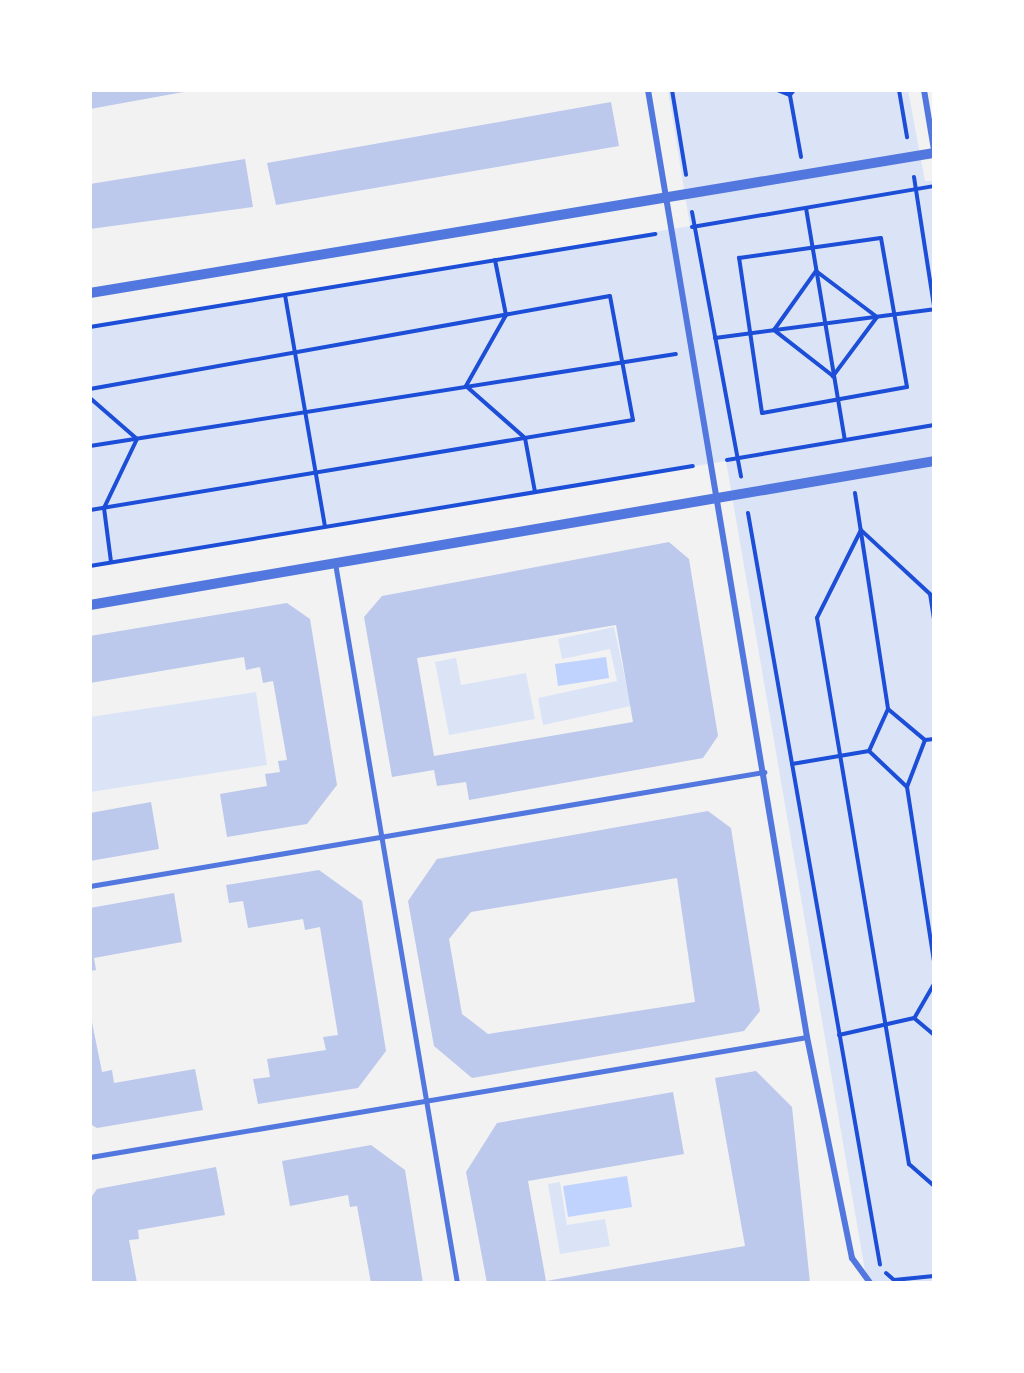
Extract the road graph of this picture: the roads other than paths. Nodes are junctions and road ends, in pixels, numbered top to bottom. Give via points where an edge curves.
1 (648, 90) edge
2 (924, 90) edge
3 (934, 152) edge
4 (666, 197) junction
5 (90, 294) edge
6 (934, 461) edge
7 (717, 498) junction
8 (334, 563) junction
9 (90, 604) edge
10 (764, 772) junction
11 (379, 836) junction
12 (90, 886) edge
13 (807, 1037) junction
14 (428, 1103) junction
15 (90, 1157) edge
16 (457, 1283) edge
17 (870, 1283) edge

1 - 4 street
2 - 3 street
3 - 4 street
4 - 5 street
4 - 7 street
6 - 7 street
7 - 8 street
7 - 10 street
8 - 9 street
8 - 11 street
10 - 11 street
10 - 13 street
11 - 12 street
11 - 14 street
13 - 14 street
13 - 17 street via 852,1258
14 - 15 street
14 - 16 street

